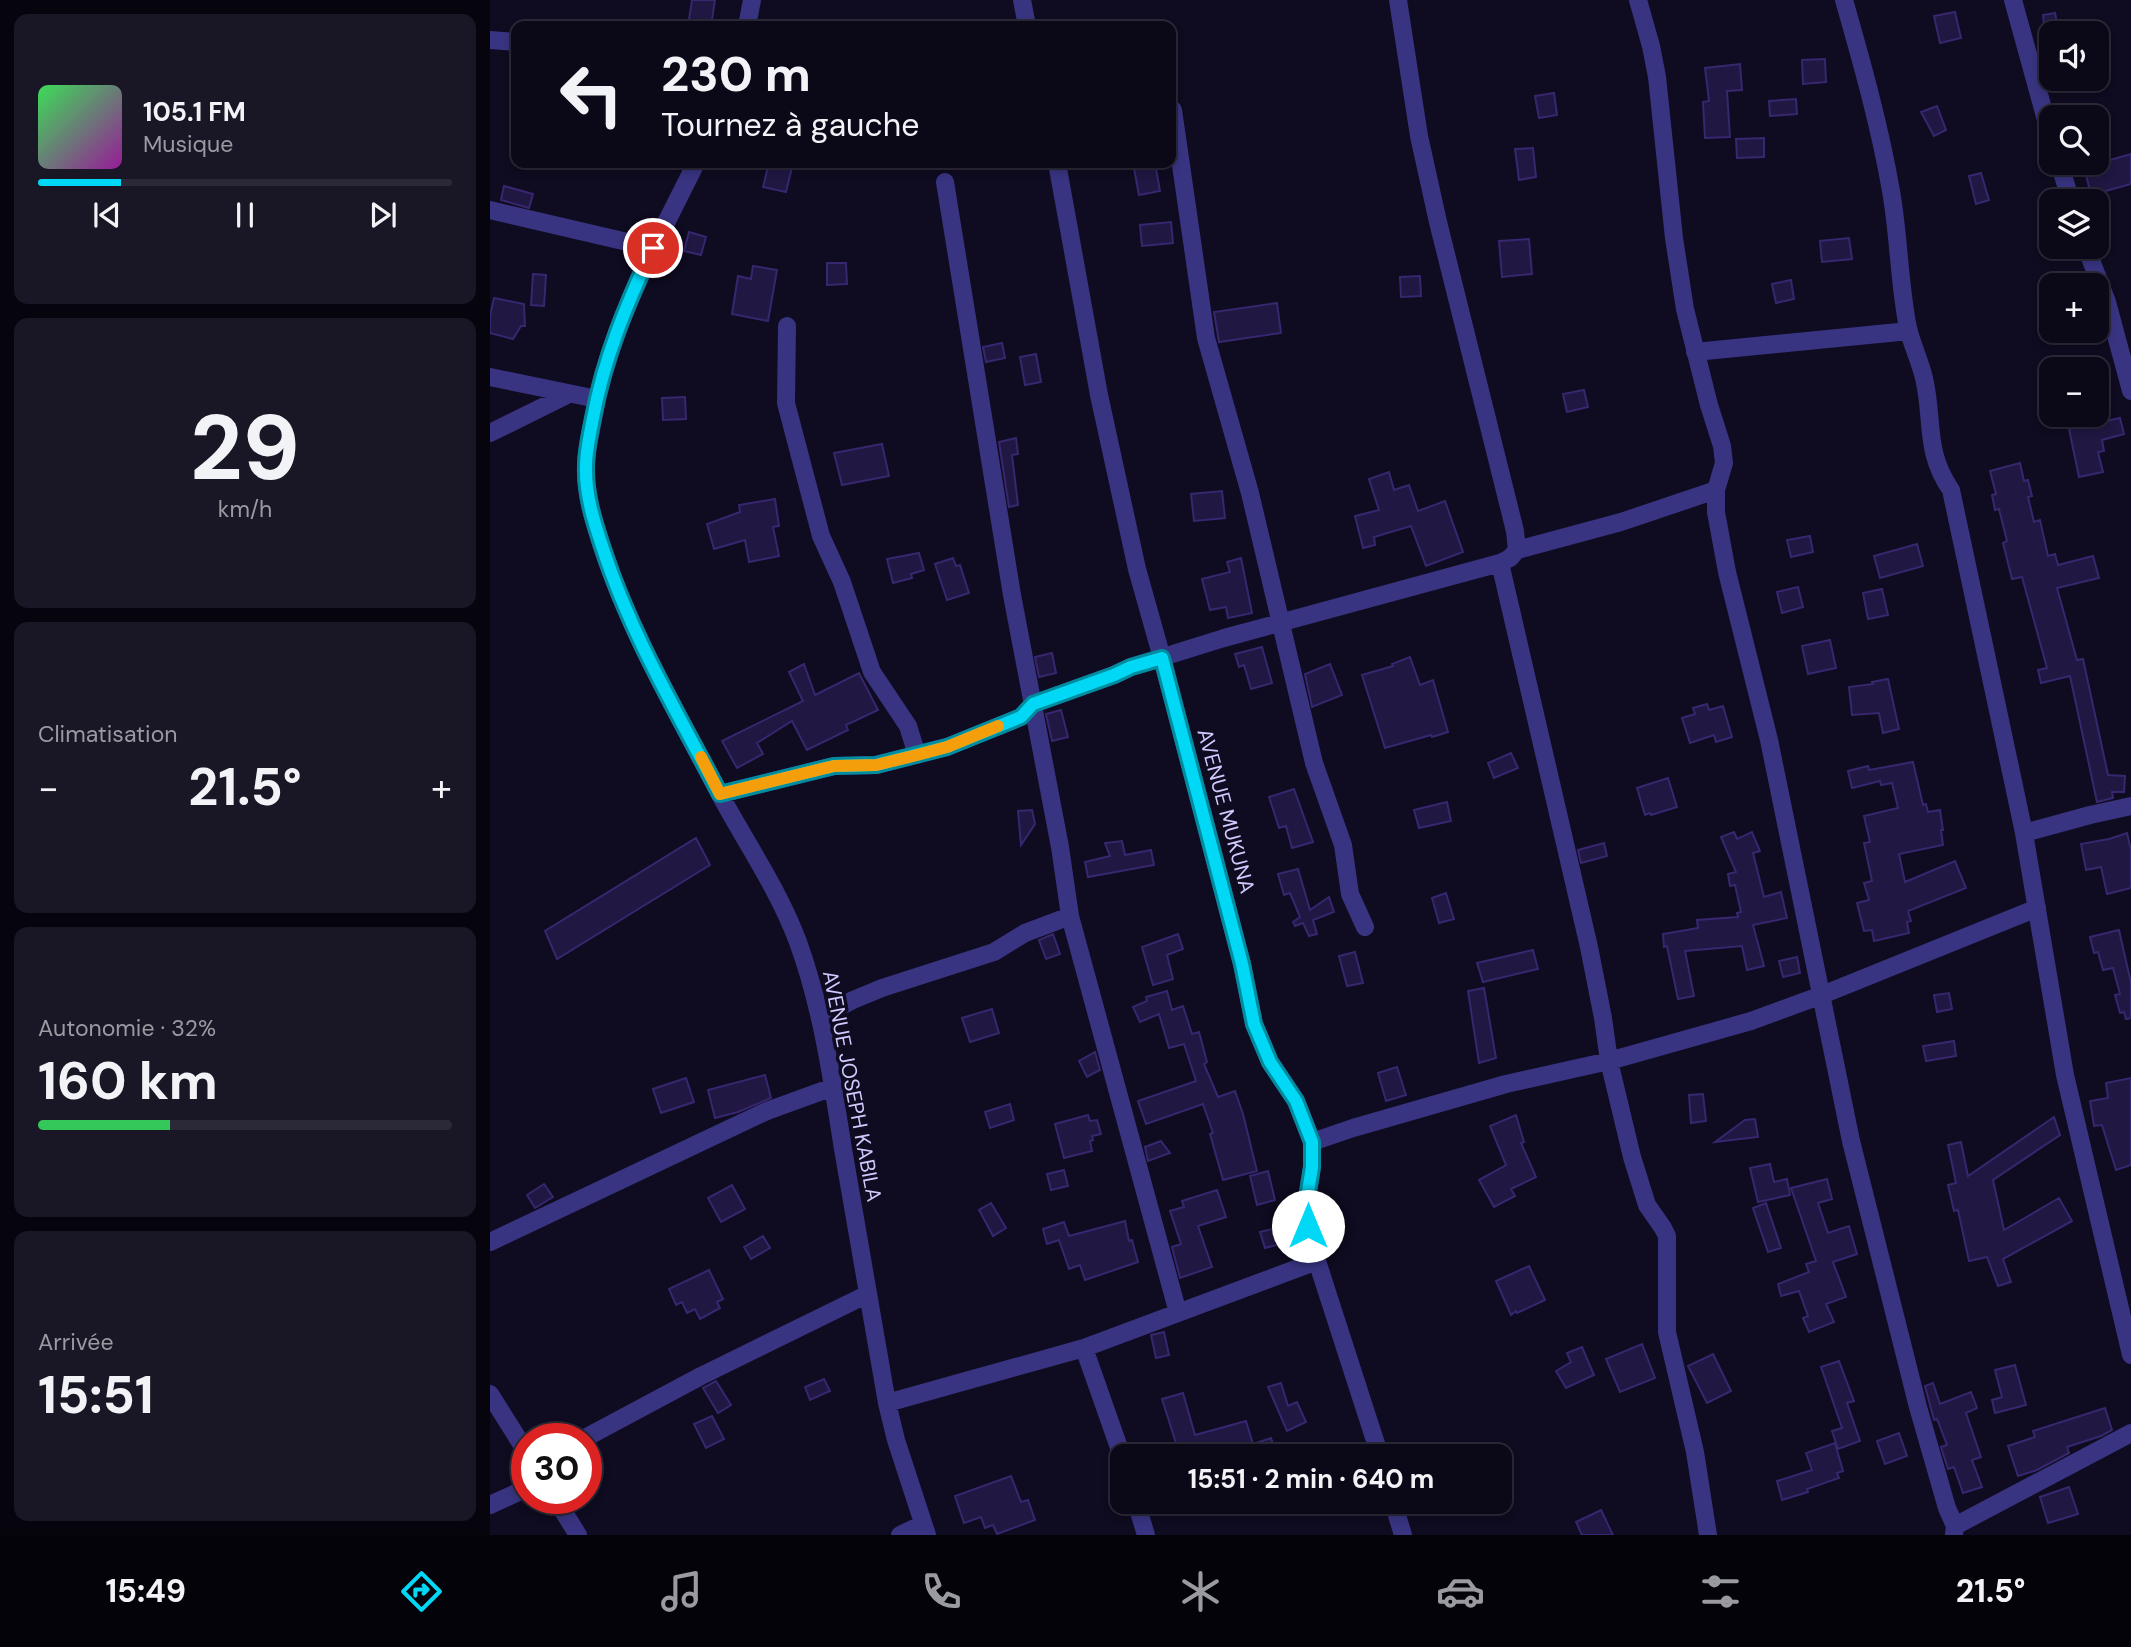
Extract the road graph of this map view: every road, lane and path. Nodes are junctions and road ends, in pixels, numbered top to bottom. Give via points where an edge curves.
1 (752, 0) edge
2 (1022, 0) edge
3 (1398, 0) edge
4 (1637, 0) edge
5 (1844, 0) edge
6 (2013, 0) edge
7 (748, 21) edge
8 (1026, 21) edge
9 (490, 40) edge
10 (511, 42) edge
11 (2042, 105) edge
12 (1176, 131) edge
13 (693, 168) edge
14 (1058, 168) edge
15 (945, 182) dead end
16 (490, 210) edge
17 (653, 248) junction
18 (2091, 259) edge
19 (787, 326) dead end
20 (1909, 331) junction
21 (1695, 352) junction
22 (490, 377) edge
23 (2131, 391) edge
24 (569, 394) junction
25 (597, 399) junction
26 (490, 433) edge
27 (1716, 490) junction
28 (1517, 550) junction
29 (1500, 563) junction
30 (1281, 623) junction
31 (1162, 658) junction
32 (1033, 704) junction
33 (917, 755) junction
34 (720, 794) junction
35 (2131, 806) edge
36 (2024, 833) junction
37 (2037, 908) junction
38 (1070, 916) junction
39 (1364, 927) dead end
40 (1822, 995) junction
41 (820, 1017) junction
42 (1609, 1061) junction
43 (833, 1087) junction
44 (1312, 1142) junction
45 (490, 1242) edge
46 (1317, 1261) junction
47 (868, 1294) junction
48 (1178, 1313) junction
49 (1084, 1348) junction
50 (2131, 1354) edge
51 (490, 1394) edge
52 (887, 1404) junction
53 (511, 1427) edge
54 (602, 1429) edge
55 (2131, 1433) edge
56 (1118, 1444) edge
57 (1376, 1444) edge
58 (511, 1495) edge
59 (490, 1505) edge
60 (565, 1514) edge
61 (1140, 1514) edge
62 (1397, 1514) edge
63 (925, 1530) edge
64 (1955, 1530) edge
65 (578, 1535) edge
66 (900, 1535) edge
67 (1146, 1535) edge
68 (1403, 1535) edge
69 (1708, 1535) edge

1 - 7 street
2 - 8 street
3 - 28 street via 1419,136
4 - 21 street via 1657,76 1679,280
5 - 20 street via 1891,190
6 - 11 street
9 - 10 street
12 - 30 street via 1206,338 1235,433
13 - 17 street, AVENUE JOSEPH KABILA
14 - 31 street, AVENUE MUKUNA via 1116,477
15 - 32 street
16 - 17 street
17 - 25 street, AVENUE JOSEPH KABILA via 629,302
18 - 23 street
19 - 33 street via 786,403 821,536 842,582 872,672 908,726
20 - 21 street
20 - 36 street via 1929,406 1931,449 1951,490
21 - 27 street via 1722,446 1724,463
22 - 24 street
24 - 25 street
24 - 26 street
25 - 34 street, AVENUE JOSEPH KABILA via 586,464 592,514 608,565 646,653
27 - 28 street
27 - 40 street via 1727,572 1769,740
28 - 29 street
29 - 30 street
29 - 42 street via 1589,947
30 - 31 street
30 - 39 street via 1314,763 1343,845 1350,894
31 - 32 street
31 - 44 street, AVENUE MUKUNA via 1254,1024 1270,1062 1296,1101
32 - 33 street via 1021,717
32 - 38 street
33 - 34 street via 876,765 834,766
34 - 41 street, AVENUE JOSEPH KABILA via 779,898 797,939
35 - 36 street
36 - 37 street
37 - 40 street
37 - 50 street via 2065,1075
38 - 41 street via 1025,933 994,952 882,988
38 - 48 street
40 - 42 street
40 - 64 street via 1883,1276
41 - 43 street, AVENUE JOSEPH KABILA
42 - 44 street via 1506,1084
42 - 69 street via 1636,1174 1650,1212 1667,1237 1667,1332 1695,1452
43 - 45 street via 767,1111
43 - 47 street, AVENUE JOSEPH KABILA
44 - 46 street, AVENUE MUKUNA via 1307,1218
46 - 48 street
46 - 57 street, AVENUE MUKUNA
47 - 52 street, AVENUE JOSEPH KABILA
47 - 54 street
48 - 49 street
49 - 52 street
49 - 56 street
51 - 53 street
52 - 63 street, AVENUE JOSEPH KABILA
55 - 64 street
58 - 59 street
60 - 65 street
61 - 67 street
62 - 68 street
63 - 66 street

